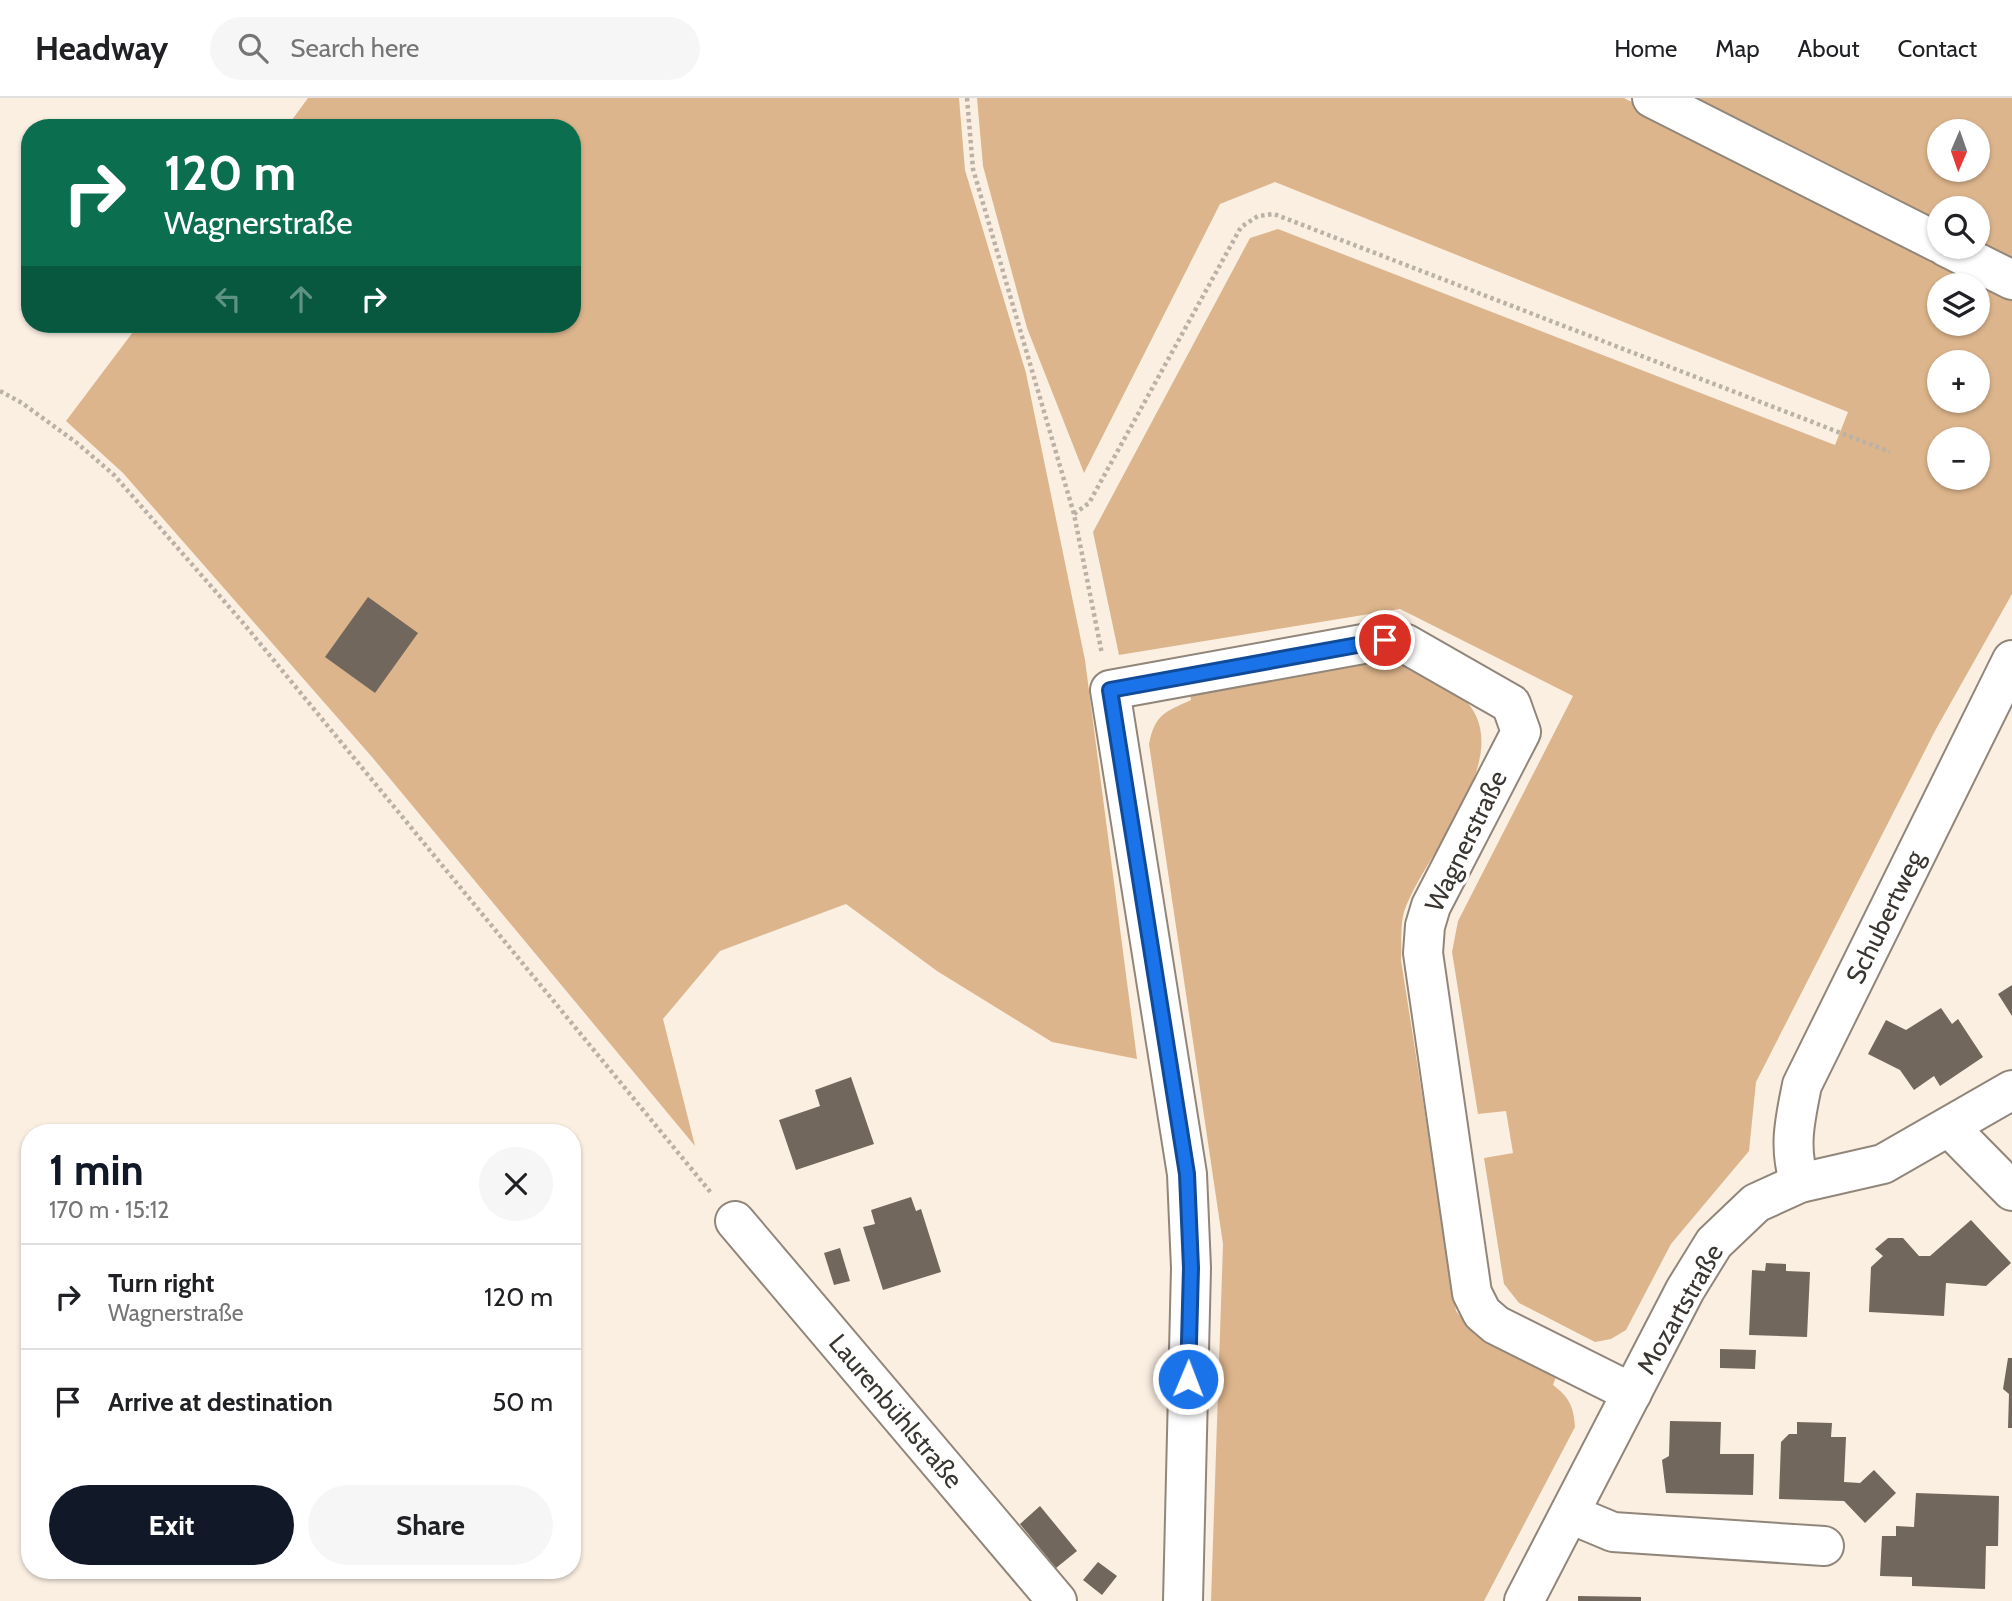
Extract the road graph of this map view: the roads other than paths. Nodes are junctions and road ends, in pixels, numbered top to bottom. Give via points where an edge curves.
1 (1652, 98) edge
2 (1927, 237) edge
3 (1970, 259) edge
4 (2012, 280) edge
5 (2012, 660) edge
6 (2012, 1090) edge
7 (1950, 1128) junction
8 (1800, 1183) junction
9 (2012, 1191) edge
10 (735, 1221) road end
11 (1632, 1393) junction
12 (1570, 1514) junction
13 (1824, 1546) dead end
14 (1057, 1601) edge
15 (1183, 1601) edge
16 (1524, 1601) edge

1 - 2 street
3 - 4 street
5 - 8 street, Schubertweg via 1802,1085 1792,1160
6 - 7 street, Mozartstraße
7 - 8 street, Mozartstraße via 1883,1164
7 - 9 street
8 - 11 street, Mozartstraße via 1756,1203 1714,1243
10 - 14 street, Laurenbühlstraße
11 - 12 street, Mozartstraße
11 - 15 street, Wagnerstraße via 1496,1325 1482,1313 1472,1293 1423,953 1431,906 1521,732 1511,704 1406,644 1385,640 1110,690 1187,1174 1191,1268
12 - 13 street via 1612,1532
12 - 16 street, Mozartstraße

